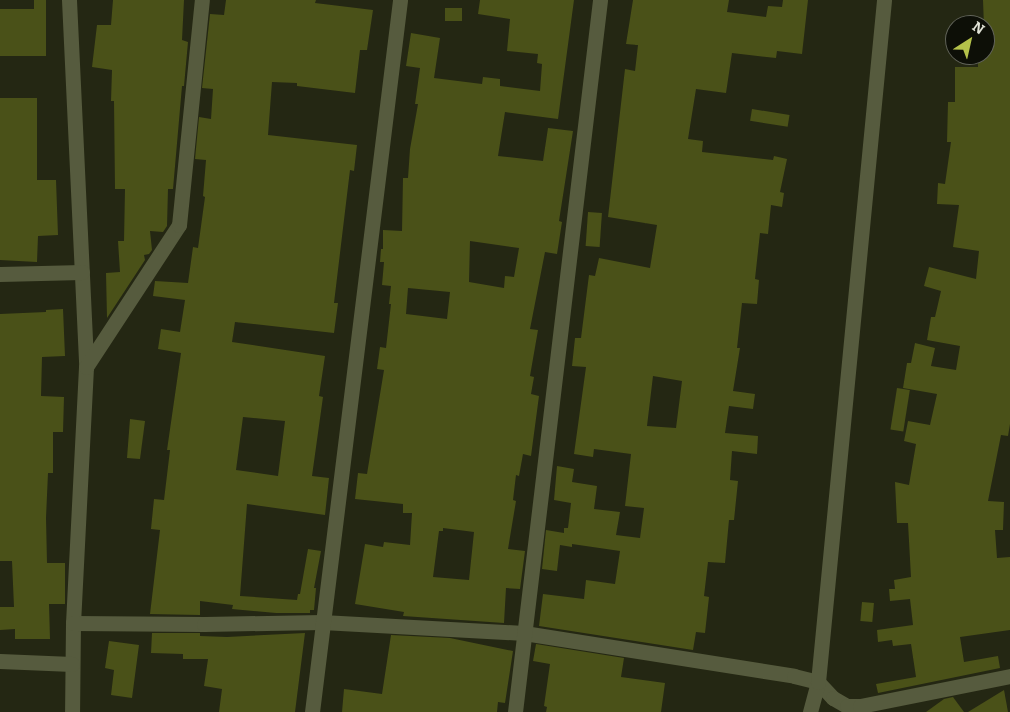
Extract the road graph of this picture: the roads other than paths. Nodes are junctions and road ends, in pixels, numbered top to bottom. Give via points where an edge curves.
1 (69, 0) edge
2 (202, 0) edge
3 (400, 0) edge
4 (600, 0) edge
5 (884, 0) edge
6 (82, 272) junction
7 (0, 274) edge
8 (86, 368) junction
9 (322, 622) junction
10 (73, 623) junction
11 (524, 633) junction
12 (0, 661) edge
13 (72, 664) junction
14 (1010, 676) edge
15 (818, 682) junction
16 (72, 712) edge
17 (312, 712) edge
18 (515, 712) edge
19 (810, 712) edge

1 - 6 street
2 - 8 street via 179,225
3 - 9 street
4 - 11 street
5 - 15 street
6 - 7 street
6 - 8 street
8 - 10 street
9 - 10 street
9 - 11 street
9 - 17 street
10 - 13 street
11 - 15 street
11 - 18 street
12 - 13 street
13 - 16 street
14 - 15 street via 860,706 847,706 833,698
15 - 19 street

